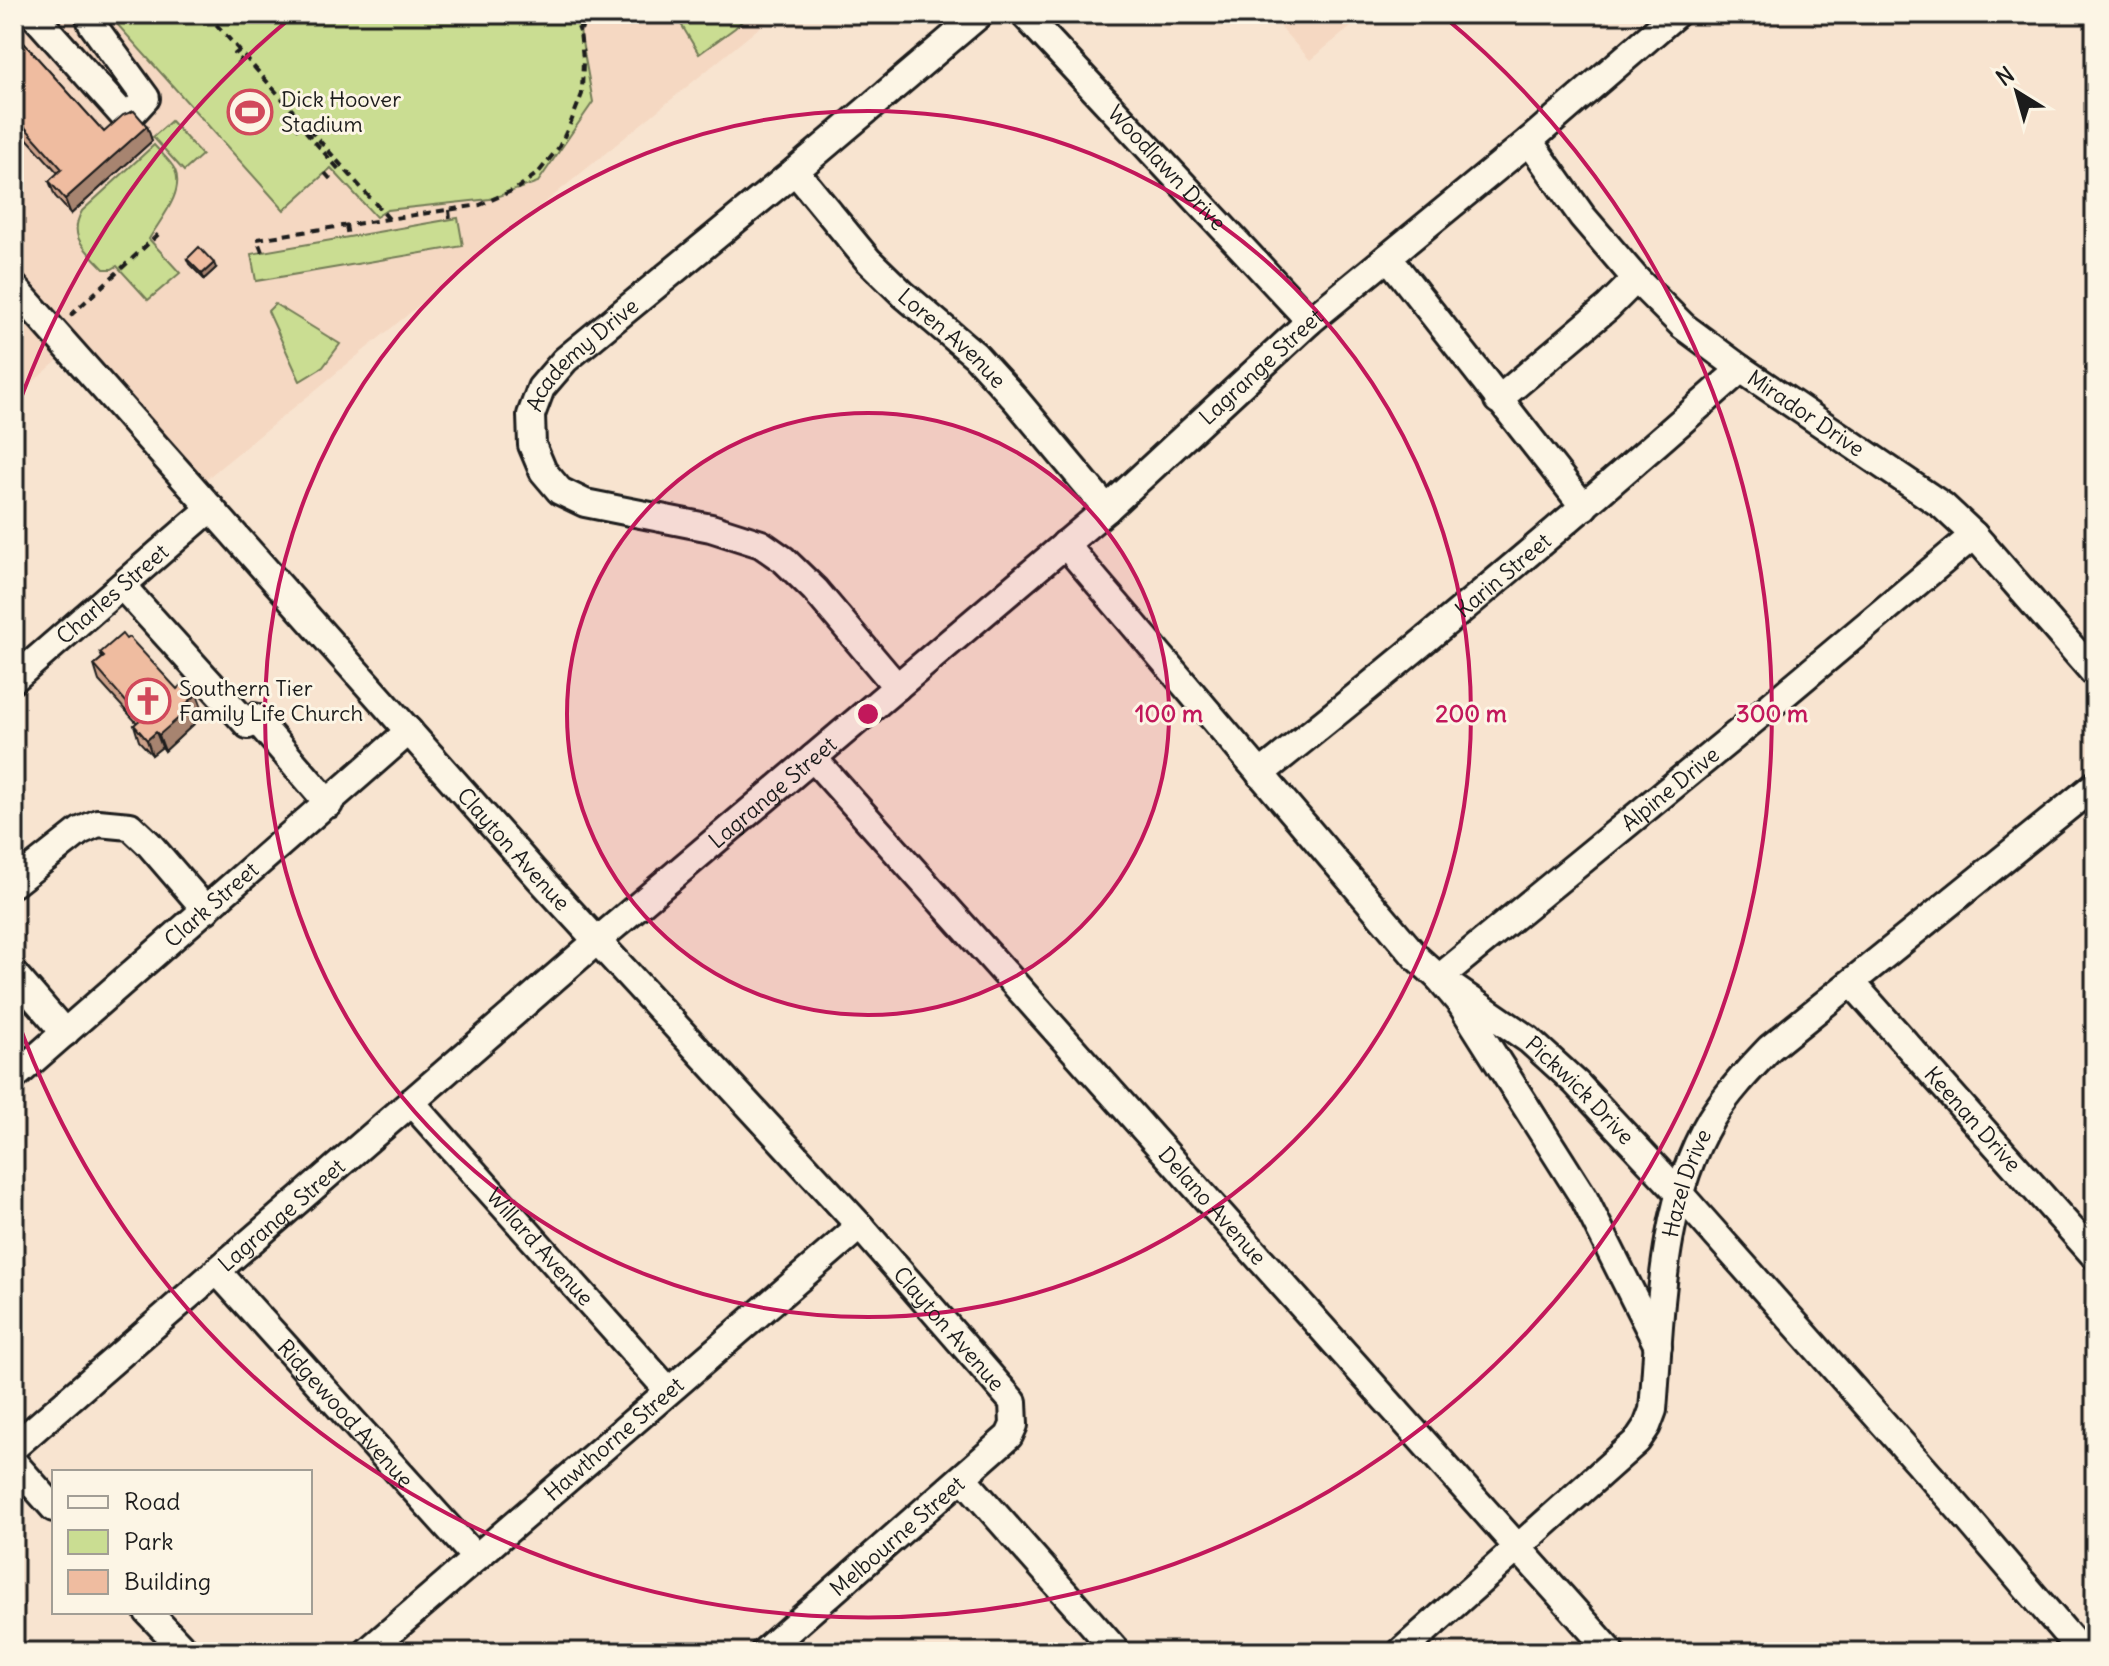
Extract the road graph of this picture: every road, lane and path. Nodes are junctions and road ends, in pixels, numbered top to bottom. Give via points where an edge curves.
1 (33, 14) edge
2 (89, 14) edge
3 (207, 14) edge
4 (573, 14) edge
5 (588, 14) edge
6 (980, 14) edge
7 (1024, 14) edge
8 (1676, 14) edge
9 (580, 32) junction
10 (240, 50) junction
11 (237, 64) dead end
12 (293, 118) dead end
13 (1529, 141) junction
14 (795, 171) junction
15 (325, 173) dead end
16 (342, 173) dead end
17 (333, 182) dead end
18 (449, 210) junction
19 (389, 219) junction
20 (450, 220) dead end
21 (346, 225) junction
22 (162, 231) dead end
23 (348, 237) dead end
24 (262, 252) dead end
25 (1388, 257) junction
26 (14, 264) edge
27 (1636, 279) junction
28 (17, 291) edge
29 (66, 319) dead end
30 (1310, 321) junction
31 (1741, 369) junction
32 (1498, 400) junction
33 (1584, 507) junction
34 (211, 508) junction
35 (1107, 509) junction
36 (1974, 535) junction
37 (1065, 544) junction
38 (122, 586) junction
39 (2095, 674) edge
40 (14, 679) edge
41 (897, 687) junction
42 (409, 731) junction
43 (813, 758) junction
44 (1260, 774) junction
45 (2095, 785) edge
46 (329, 804) junction
47 (14, 883) edge
48 (206, 910) junction
49 (598, 940) junction
50 (14, 974) edge
51 (1439, 978) junction
52 (1852, 983) junction
53 (65, 1033) junction
54 (14, 1077) edge
55 (411, 1102) junction
56 (1679, 1193) junction
57 (860, 1226) junction
58 (2095, 1256) edge
59 (217, 1271) junction
60 (1658, 1346) junction
61 (668, 1390) junction
62 (1014, 1410) joint
63 (14, 1447) edge
64 (14, 1463) edge
65 (963, 1478) junction
66 (52, 1506) edge
67 (1518, 1548) junction
68 (475, 1557) junction
69 (150, 1614) edge
70 (186, 1652) edge
71 (367, 1652) edge
72 (764, 1652) edge
73 (1117, 1652) edge
74 (1401, 1652) edge
75 (1611, 1652) edge
76 (2082, 1652) edge

1 - 2 street via 124,116 146,98
3 - 10 path
4 - 9 path
5 - 9 path
6 - 14 street, Academy Drive
7 - 30 street, Woodlawn Drive
8 - 13 street, Lagrange Street
9 - 18 path via 582,94 559,147 516,189 480,205
10 - 11 path via 235,54 241,60
10 - 19 path
12 - 16 path
13 - 25 street, Lagrange Street
13 - 27 street, Mirador Drive via 1582,216
14 - 35 street, Loren Avenue via 868,260 986,366
14 - 41 street, Academy Drive via 565,360 541,388 531,415 532,445 543,471 560,491 585,503 711,528 761,544 815,590
15 - 17 path
18 - 19 path
18 - 20 path
19 - 21 path
21 - 23 path
21 - 24 path via 257,239
22 - 29 path
25 - 30 street, Lagrange Street
25 - 32 street
26 - 28 street
27 - 31 street, Mirador Drive via 1683,326
27 - 32 street
28 - 34 street, Clayton Avenue
30 - 35 street, Lagrange Street
31 - 33 street, Karin Street
31 - 36 street, Mirador Drive via 1943,506
32 - 33 street
33 - 44 street, Karin Street
34 - 38 street, Charles Street
34 - 42 street, Clayton Avenue
35 - 37 street, Lagrange Street
36 - 39 street, Mirador Drive
36 - 51 street, Alpine Drive
37 - 41 street, Lagrange Street
37 - 44 street, Pickwick Drive
38 - 40 street, Charles Street
38 - 46 street via 248,725 254,717
41 - 43 street, Lagrange Street
42 - 46 street, Clark Street
42 - 49 street, Clayton Avenue
43 - 49 street, Lagrange Street
43 - 67 street, Delano Avenue
44 - 51 street, Pickwick Drive
45 - 52 street, Hazel Drive
46 - 48 street, Clark Street
47 - 48 street via 80,831 98,823 130,826
48 - 53 street, Clark Street
49 - 55 street, Lagrange Street
49 - 57 street, Clayton Avenue
50 - 53 street
51 - 56 street, Pickwick Drive via 1529,1040
51 - 60 street via 1461,1004 1584,1198
52 - 56 street, Hazel Drive via 1770,1048 1741,1079 1712,1116
52 - 58 street, Keenan Drive
53 - 54 street, Clark Street
55 - 59 street, Lagrange Street
55 - 61 street, Willard Avenue
56 - 60 street, Hazel Drive
56 - 76 street, Pickwick Drive
57 - 61 street, Hawthorne Street
57 - 62 street, Clayton Avenue via 1013,1402
59 - 63 street, Lagrange Street
59 - 68 street, Ridgewood Avenue
60 - 67 street, Hazel Drive via 1653,1410 1637,1441
61 - 68 street, Hawthorne Street
62 - 65 street, Melbourne Street via 1009,1436
64 - 66 street
65 - 72 street, Melbourne Street
65 - 73 street
67 - 74 street, Hazel Drive
67 - 75 street, Delano Avenue
68 - 71 street, Hawthorne Street
69 - 70 street

